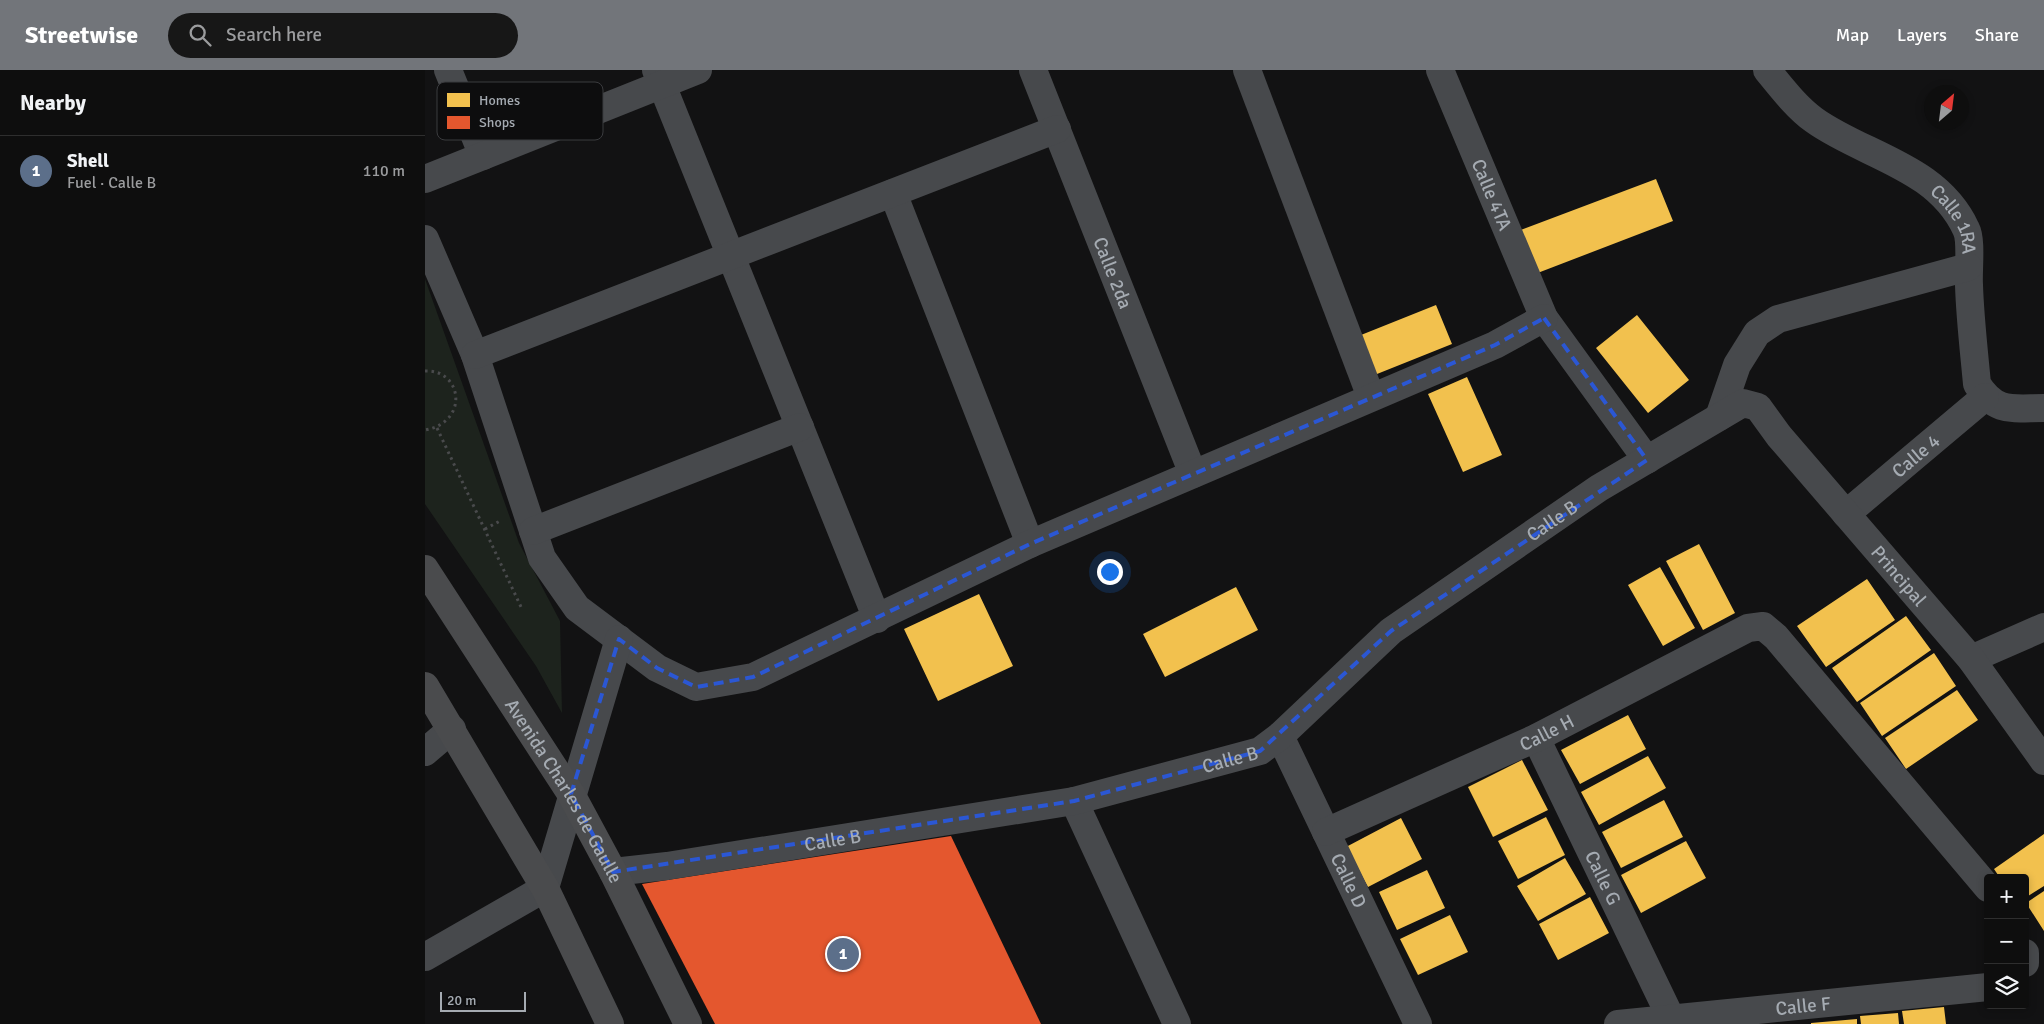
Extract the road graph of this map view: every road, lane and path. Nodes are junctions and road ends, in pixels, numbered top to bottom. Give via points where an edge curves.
1 (448, 70) edge
2 (698, 70) edge
3 (1033, 70) edge
4 (1247, 70) edge
5 (1441, 70) edge
6 (1767, 70) edge
7 (659, 77) edge
8 (453, 82) edge
9 (603, 102) edge
10 (1057, 129) junction
11 (476, 140) edge
12 (519, 140) edge
13 (483, 156) junction
14 (425, 179) edge
15 (893, 193) junction
16 (425, 239) edge
17 (731, 255) junction
18 (1968, 267) junction
19 (1544, 318) junction
20 (475, 355) junction
21 (425, 371) edge
22 (1985, 397) junction
23 (1371, 398) junction
24 (1743, 404) joint
25 (2044, 408) edge
26 (1719, 417) junction
27 (800, 427) junction
28 (437, 428) junction
29 (425, 430) edge
30 (1647, 460) junction
31 (1193, 474) junction
32 (1846, 514) junction
33 (533, 531) junction
34 (1030, 544) junction
35 (425, 569) edge
36 (522, 608) dead end
37 (877, 619) junction
38 (2044, 627) edge
39 (619, 639) junction
40 (1971, 659) junction
41 (425, 686) edge
42 (452, 729) junction
43 (1280, 736) junction
44 (1536, 738) junction
45 (425, 752) edge
46 (2044, 761) edge
47 (571, 794) junction
48 (1074, 802) junction
49 (1326, 832) junction
50 (613, 872) junction
51 (1984, 883) edge
52 (545, 888) junction
53 (425, 957) edge
54 (1984, 987) edge
55 (1671, 1018) junction
56 (610, 1024) edge
57 (687, 1024) edge
58 (1177, 1024) edge
59 (1417, 1024) edge
60 (1618, 1024) edge

1 - 8 street
2 - 7 street
3 - 10 street, Calle 2da
4 - 23 street
5 - 19 street, Calle 4TA
6 - 18 street, Calle 1RA via 1813,119 1904,166 1949,203 1967,230
7 - 9 street
7 - 17 street
10 - 15 street
10 - 31 street, Calle 2da
11 - 13 street
12 - 13 street
13 - 14 street
15 - 17 street
15 - 34 street
16 - 20 street
17 - 20 street
17 - 27 street
18 - 22 street, Calle 1RA via 1977,384
18 - 26 street via 1778,319 1757,333 1737,365
19 - 23 street via 1495,344
19 - 30 street, Calle 4TA
20 - 33 street
21 - 28 path via 441,374 455,390 454,412
22 - 25 street via 2003,408
22 - 32 street, Calle 4
23 - 31 street
24 - 26 street, Calle B
24 - 32 street, Principal via 1758,407
26 - 30 street, Calle B
27 - 33 street
27 - 37 street
28 - 29 path
28 - 36 path
30 - 43 street, Calle B via 1599,488 1391,631
31 - 34 street
32 - 40 street, Principal
33 - 39 street via 542,558 577,608
34 - 37 street
35 - 47 main road, Avenida Charles de Gaulle
37 - 39 street via 753,677 696,687 657,668
38 - 40 street
39 - 47 street
40 - 46 street, Principal
41 - 42 main road
42 - 45 street
42 - 52 main road
43 - 48 street, Calle B via 1260,751
43 - 49 street, Calle D
44 - 49 street, Calle H
44 - 51 street, Calle H via 1748,628 1763,626 1776,637
44 - 55 street, Calle G
47 - 50 main road, Avenida Charles de Gaulle
47 - 52 street
48 - 50 street, Calle B
48 - 58 street
49 - 59 street, Calle D
50 - 57 main road, Avenida Charles de Gaulle
52 - 53 street
52 - 56 main road
54 - 55 street, Calle F
55 - 60 street, Calle F

